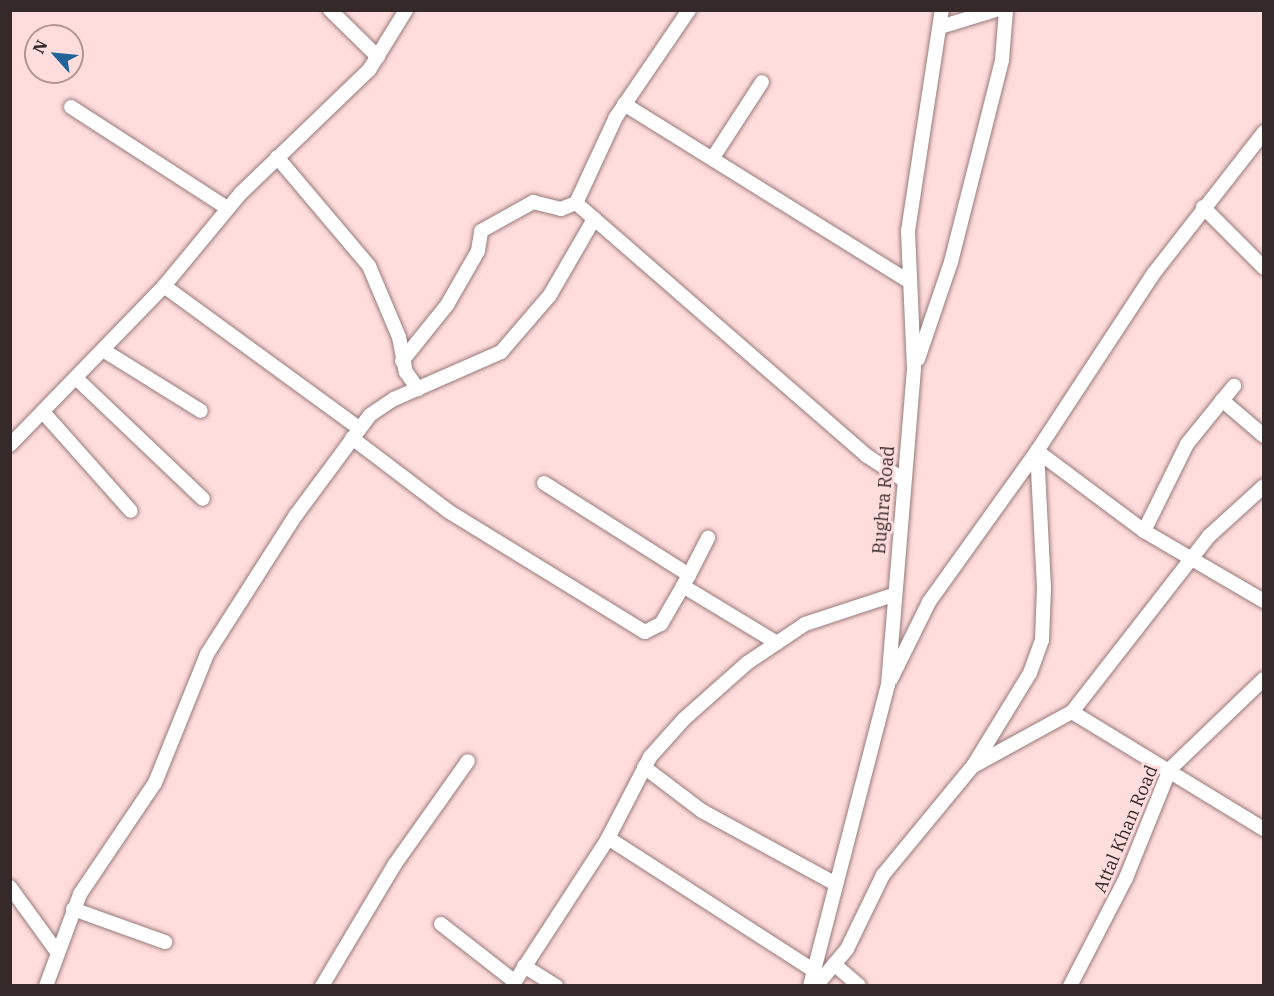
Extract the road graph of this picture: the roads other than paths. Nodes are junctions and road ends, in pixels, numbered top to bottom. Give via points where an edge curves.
1 (330, 10) edge
2 (406, 10) edge
3 (688, 10) edge
4 (996, 10) edge
5 (1006, 10) edge
6 (940, 11) edge
7 (940, 27) junction
8 (378, 57) junction
9 (762, 82) dead end
10 (624, 104) junction
11 (71, 107) dead end
12 (1263, 132) edge
13 (714, 156) junction
14 (277, 157) junction
15 (576, 203) junction
16 (1203, 207) junction
17 (227, 208) junction
18 (594, 219) junction
19 (1263, 268) edge
20 (910, 282) junction
21 (165, 286) junction
22 (103, 350) junction
23 (402, 361) junction
24 (914, 369) junction
25 (76, 378) junction
26 (1234, 386) dead end
27 (418, 389) junction
28 (1222, 400) junction
29 (201, 411) dead end
30 (44, 412) junction
31 (355, 433) junction
32 (1263, 436) edge
33 (10, 446) edge
34 (1037, 451) junction
35 (904, 480) junction
36 (544, 483) dead end
37 (1263, 486) edge
38 (203, 499) dead end
39 (131, 511) dead end
40 (1144, 531) junction
41 (708, 538) dead end
42 (1194, 558) junction
43 (686, 580) junction
44 (893, 595) junction
45 (1263, 601) edge
46 (777, 643) junction
47 (1263, 679) edge
48 (888, 685) junction
49 (1072, 712) junction
50 (468, 761) dead end
51 (973, 766) junction
52 (644, 767) junction
53 (1170, 769) junction
54 (1263, 829) edge
55 (608, 838) junction
56 (836, 884) junction
57 (10, 887) edge
58 (73, 909) junction
59 (441, 924) dead end
60 (165, 942) dead end
61 (55, 949) junction
62 (834, 964) junction
63 (524, 966) junction
64 (815, 978) edge
65 (513, 983) edge
66 (46, 986) edge
67 (322, 986) edge
68 (556, 986) edge
69 (810, 986) edge
70 (859, 986) edge
71 (1070, 986) edge

1 - 8 street
2 - 8 street
3 - 10 street
4 - 7 street
5 - 24 street via 1002,60 951,262
6 - 7 street, Bughra Road
7 - 20 street, Bughra Road via 908,231
8 - 14 street
9 - 13 street
10 - 13 street
10 - 15 street
11 - 17 street
12 - 16 street
13 - 20 street
14 - 17 street
14 - 23 street via 369,266 381,286
15 - 18 street
15 - 23 street via 561,209 532,202 481,231 478,251 447,305
16 - 19 street
16 - 34 street
17 - 21 street
18 - 27 street via 550,295 501,352
18 - 35 street via 867,456
20 - 24 street, Bughra Road
21 - 22 street
21 - 31 street
22 - 25 street
22 - 29 street
23 - 27 street
24 - 35 street, Bughra Road
25 - 30 street
25 - 38 street
26 - 28 street
27 - 31 street via 383,406
28 - 32 street
28 - 40 street via 1187,444
30 - 33 street
30 - 39 street
31 - 43 street via 448,511 645,632 661,624
31 - 58 street via 225,621 184,702 155,783
34 - 40 street
34 - 48 street via 929,602
34 - 51 street via 1042,640 1030,673
35 - 44 street, Bughra Road
36 - 43 street
37 - 42 street
40 - 42 street
41 - 43 street
42 - 45 street
42 - 49 street
43 - 46 street
44 - 46 street via 813,620
44 - 48 street, Bughra Road
46 - 52 street via 684,719
47 - 53 street, Attal Khan Road
48 - 56 street, Bughra Road
49 - 51 street
49 - 53 street
50 - 67 street via 395,864
51 - 62 street via 890,865 864,920
52 - 55 street
52 - 56 street via 712,817
53 - 54 street
53 - 71 street, Attal Khan Road via 1126,878
55 - 63 street
55 - 64 street
56 - 64 street, Bughra Road
57 - 61 street
58 - 60 street
58 - 61 street
59 - 65 street
61 - 66 street
62 - 64 street
62 - 70 street
63 - 65 street
63 - 68 street
64 - 69 street, Bughra Road

